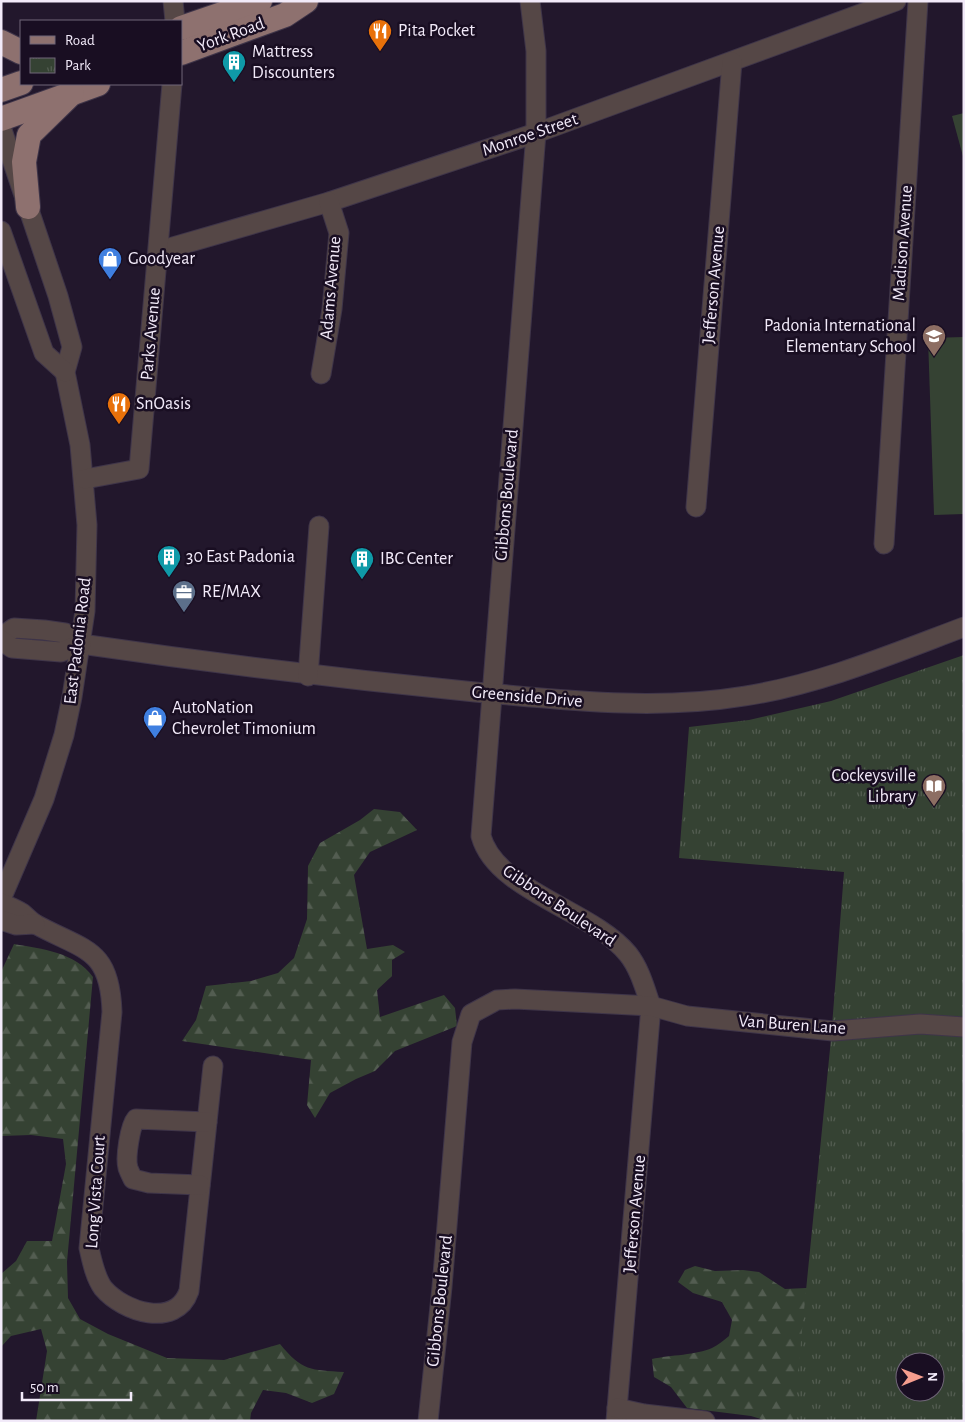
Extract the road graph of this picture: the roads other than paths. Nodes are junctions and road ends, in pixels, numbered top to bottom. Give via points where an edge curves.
1 (173, 1) edge
2 (260, 1) edge
3 (306, 1) edge
4 (530, 1) edge
5 (896, 1) edge
6 (918, 1) edge
7 (175, 20) edge
8 (182, 28) edge
9 (1, 42) edge
10 (20, 52) edge
11 (182, 53) edge
12 (732, 62) junction
13 (20, 83) edge
14 (95, 85) edge
15 (172, 85) edge
16 (1, 90) edge
17 (72, 93) junction
18 (1, 119) edge
19 (1, 127) edge
20 (536, 134) junction
21 (329, 202) junction
22 (28, 207) junction
23 (1, 231) edge
24 (159, 251) junction
25 (66, 372) junction
26 (321, 374) dead end
27 (85, 479) junction
28 (696, 507) dead end
29 (319, 526) dead end
30 (884, 544) dead end
31 (964, 627) edge
32 (1, 638) edge
33 (81, 644) junction
34 (308, 676) junction
35 (491, 694) junction
36 (1, 901) edge
37 (1, 920) edge
38 (35, 924) junction
39 (651, 1006) junction
40 (964, 1027) edge
41 (213, 1066) dead end
42 (207, 1122) junction
43 (200, 1185) junction
44 (616, 1414) edge
45 (428, 1421) edge
46 (705, 1421) edge

1 - 7 street
2 - 8 main road, York Road
3 - 11 main road, York Road via 285,14
4 - 20 street, Gibbons Boulevard via 536,51
5 - 12 street, Monroe Street
6 - 30 street, Madison Avenue
9 - 10 main road
12 - 20 street, Monroe Street
12 - 28 street, Jefferson Avenue
13 - 16 main road
14 - 17 main road
15 - 24 street, Parks Avenue
17 - 18 main road
17 - 22 main road via 29,134 24,162
19 - 22 street, East Padonia Road
20 - 21 street, Monroe Street
20 - 35 street, Gibbons Boulevard
21 - 24 street, Monroe Street
21 - 26 street, Adams Avenue via 339,233 332,309
22 - 25 street, East Padonia Road via 72,347
23 - 25 street via 44,353
24 - 27 street, Parks Avenue via 139,469
25 - 27 street, East Padonia Road
27 - 33 street, East Padonia Road via 87,577
29 - 34 street
31 - 35 street, Greenside Drive via 821,679 744,696 646,705
32 - 33 street via 14,628 44,630 65,633
33 - 34 street, Greenside Drive
33 - 36 street, East Padonia Road via 72,697 52,772 33,827
34 - 35 street, Greenside Drive
35 - 39 street, Gibbons Boulevard via 481,815 484,848 494,862 510,875 591,924 628,953
36 - 38 street
37 - 38 street via 16,925
38 - 43 street, Long Vista Court via 92,953 106,973 110,987 112,1012 89,1248 96,1275 118,1303 151,1313 170,1311 186,1301
39 - 40 street, Van Buren Lane via 687,1016 834,1031 920,1024
39 - 44 street, Jefferson Avenue
39 - 45 street, Gibbons Boulevard via 515,999 497,1000 471,1014 462,1042
41 - 42 street, Long Vista Court
42 - 43 street, Long Vista Court
42 - 43 street, Long Vista Court via 136,1119 132,1125 127,1166 133,1179
44 - 46 street

